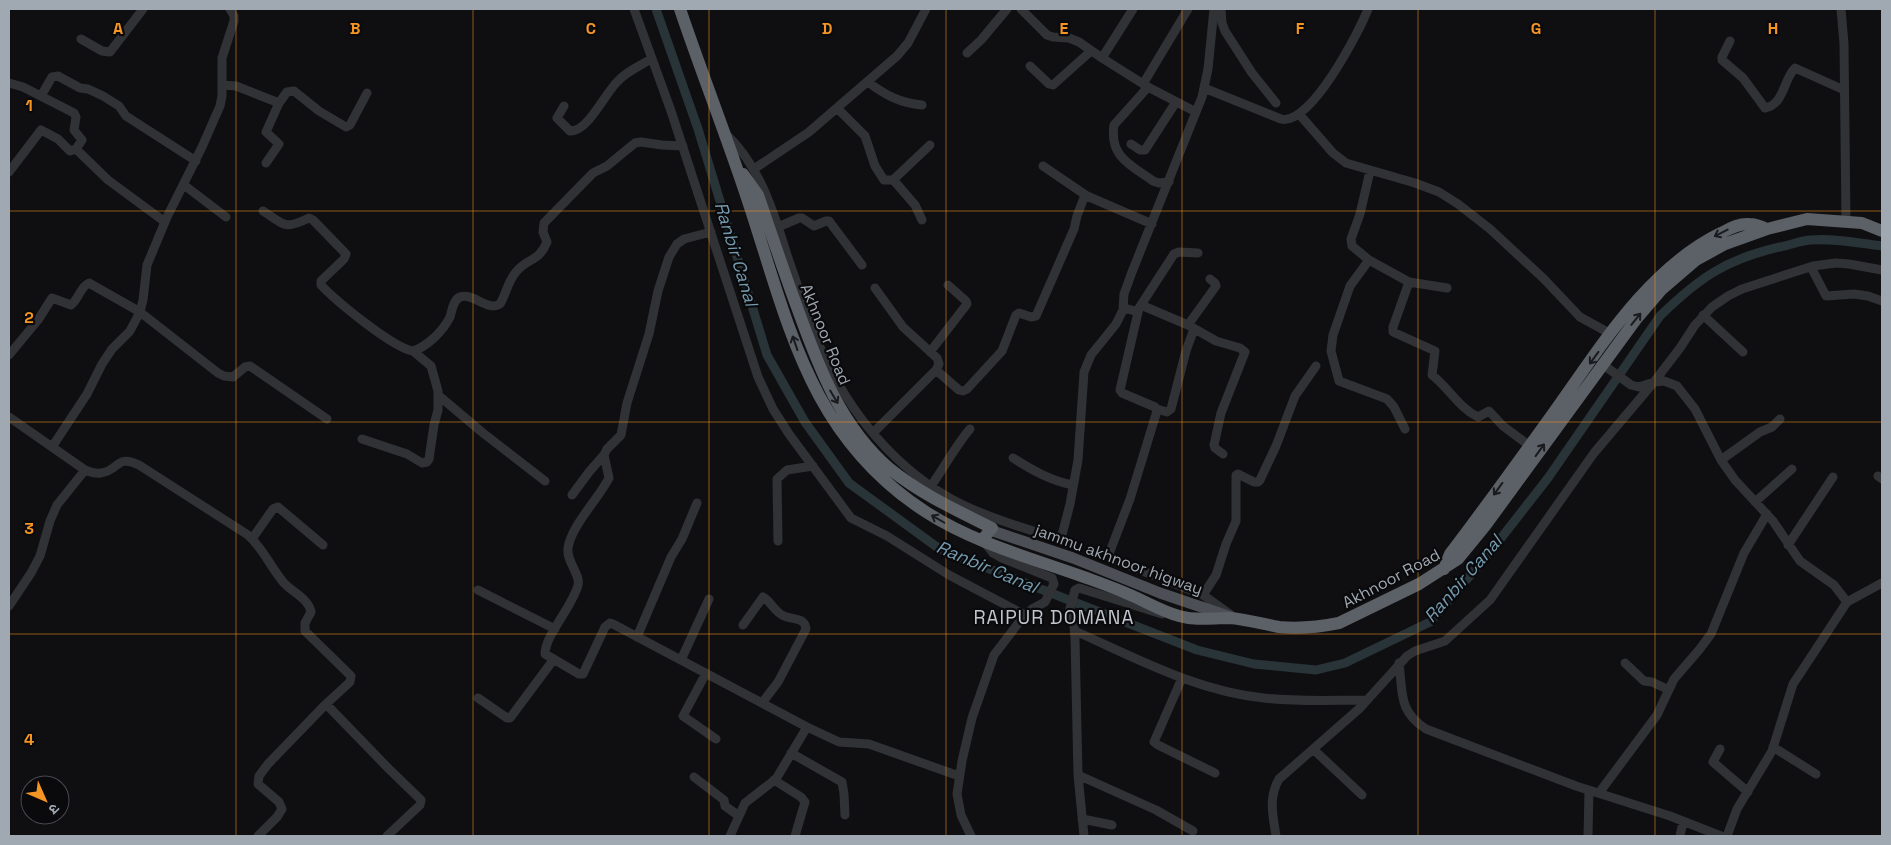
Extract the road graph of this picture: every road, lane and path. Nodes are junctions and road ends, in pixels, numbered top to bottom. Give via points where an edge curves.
1 (143, 9) edge
2 (230, 9) edge
3 (634, 9) edge
4 (680, 9) edge
5 (926, 9) edge
6 (1007, 9) edge
7 (1021, 9) edge
8 (1133, 9) edge
9 (1188, 9) edge
10 (1214, 9) edge
11 (1221, 9) edge
12 (1368, 9) edge
13 (1841, 9) edge
14 (81, 39) dead end
15 (1730, 41) dead end
16 (1091, 51) junction
17 (966, 53) dead end
18 (1102, 58) junction
19 (651, 59) junction
20 (1030, 66) dead end
21 (868, 82) junction
22 (9, 83) edge
23 (222, 85) junction
24 (1145, 85) junction
25 (1204, 88) junction
26 (1840, 88) junction
27 (367, 93) dead end
28 (41, 96) junction
29 (1176, 102) junction
30 (280, 103) junction
31 (1276, 103) dead end
32 (922, 105) dead end
33 (564, 106) dead end
34 (837, 108) junction
35 (1196, 112) junction
36 (1299, 114) junction
37 (723, 131) junction
38 (1131, 144) dead end
39 (930, 145) dead end
40 (683, 146) junction
41 (76, 149) junction
42 (196, 161) junction
43 (266, 163) dead end
44 (1043, 166) dead end
45 (754, 169) junction
46 (1370, 171) junction
47 (9, 172) edge
48 (893, 180) junction
49 (1169, 182) junction
50 (184, 185) junction
51 (1085, 195) junction
52 (263, 211) dead end
53 (226, 217) dead end
54 (922, 220) dead end
55 (165, 222) junction
56 (1846, 222) junction
57 (1152, 224) junction
58 (778, 227) junction
59 (1767, 229) junction
60 (1882, 231) edge
61 (711, 232) junction
62 (1198, 253) dead end
63 (1369, 260) junction
64 (862, 265) dead end
65 (1810, 267) junction
66 (1882, 270) edge
67 (1210, 279) dead end
68 (1409, 282) junction
69 (948, 285) dead end
70 (875, 288) dead end
71 (1447, 288) dead end
72 (1882, 301) edge
73 (1140, 308) junction
74 (1123, 310) junction
75 (140, 312) junction
76 (1703, 315) junction
77 (1191, 327) junction
78 (1611, 334) junction
79 (413, 351) junction
80 (930, 352) junction
81 (1743, 352) dead end
82 (9, 356) edge
83 (1316, 366) dead end
84 (1607, 368) junction
85 (936, 370) junction
86 (1654, 382) junction
87 (438, 395) junction
88 (1157, 409) junction
89 (9, 417) edge
90 (327, 419) dead end
91 (1780, 419) dead end
92 (970, 429) dead end
93 (1405, 429) dead end
94 (873, 433) junction
95 (362, 439) dead end
96 (1530, 446) junction
97 (52, 447) junction
98 (1223, 454) dead end
99 (604, 456) junction
100 (1013, 458) dead end
101 (1721, 460) junction
102 (813, 466) junction
103 (1792, 469) dead end
104 (85, 470) junction
105 (1834, 477) dead end
106 (545, 481) dead end
107 (1073, 485) junction
108 (932, 486) junction
109 (572, 495) dead end
110 (1755, 502) junction
111 (698, 503) dead end
112 (1767, 514) junction
113 (986, 535) junction
114 (252, 539) junction
115 (778, 541) dead end
116 (323, 545) dead end
117 (1788, 546) junction
118 (1444, 569) junction
119 (1882, 583) edge
120 (478, 590) dead end
121 (1202, 596) junction
122 (709, 599) dead end
123 (1847, 602) junction
124 (9, 606) edge
125 (1171, 613) junction
126 (1025, 615) junction
127 (1238, 619) junction
128 (744, 625) dead end
129 (555, 628) junction
130 (1075, 631) junction
131 (637, 636) junction
132 (554, 659) junction
133 (681, 660) junction
134 (1399, 663) junction
135 (1625, 664) dead end
136 (706, 673) junction
137 (1182, 678) junction
138 (1669, 690) junction
139 (478, 698) dead end
140 (1368, 700) junction
141 (762, 703) junction
142 (326, 704) junction
143 (807, 727) junction
144 (716, 739) dead end
145 (1773, 747) junction
146 (1313, 749) junction
147 (1720, 749) dead end
148 (791, 753) junction
149 (1215, 773) dead end
150 (1816, 774) dead end
151 (1078, 775) junction
152 (959, 776) junction
153 (694, 777) dead end
154 (774, 780) junction
155 (1589, 790) junction
156 (1748, 792) junction
157 (1599, 793) junction
158 (1362, 795) dead end
159 (846, 815) dead end
160 (739, 816) junction
161 (1082, 819) junction
162 (1683, 822) junction
163 (1112, 826) dead end
164 (1193, 831) dead end
165 (258, 836) edge
166 (387, 836) edge
167 (730, 836) edge
168 (795, 836) edge
169 (971, 836) edge
170 (1084, 836) edge
171 (1276, 836) edge
172 (1588, 836) edge
173 (1680, 836) edge
174 (1721, 836) edge
175 (1727, 836) edge

1 - 14 street via 110,52 102,52
2 - 23 street via 234,21 222,58
3 - 19 street
4 - 37 highway, Akhnoor Road
5 - 21 street via 902,52
6 - 17 street
7 - 16 street via 1047,35 1072,39
8 - 18 street
9 - 24 street
10 - 25 street
11 - 31 street via 1225,30
12 - 36 street via 1332,75
13 - 26 street via 1844,44
15 - 26 street via 1722,60 1743,78 1765,108 1781,95 1796,68
16 - 18 street
16 - 20 street via 1051,85
18 - 24 street
19 - 33 street via 618,81 590,119 576,131 570,131 557,118
19 - 40 street
21 - 32 street via 896,100
21 - 34 street
22 - 28 street
23 - 30 street via 236,86
23 - 42 street via 220,106
24 - 29 street
24 - 49 street via 1114,125 1115,149 1121,158 1153,180
25 - 35 street
25 - 36 street via 1284,120
26 - 56 street
27 - 30 street via 346,127 294,92 287,92
28 - 41 street via 76,115 74,130 82,140
28 - 42 street via 52,77 58,76 107,98 126,116
29 - 35 street
29 - 38 street via 1145,150
30 - 43 street via 266,132 279,144
34 - 45 street via 799,140
34 - 48 street via 865,136 875,166 884,180
35 - 49 street
36 - 46 street via 1340,159
37 - 45 street
37 - 113 highway, Akhnoor Road via 801,359 832,420 867,463 927,513 964,533
39 - 48 street
40 - 61 street
40 - 79 street via 635,143 593,173 544,223 546,246 538,257 517,270 500,304 492,307 466,297 458,298 443,327 427,344
41 - 47 street via 70,151 58,139 41,130
41 - 55 street via 108,180
42 - 50 street
44 - 51 street
45 - 58 street
46 - 63 street via 1351,242
46 - 78 street via 1439,192 1458,204 1544,279 1580,317
48 - 54 street via 915,205
49 - 57 street
50 - 53 street
50 - 55 street
51 - 57 street
51 - 85 street via 1074,229 1036,316 1016,315 1002,351 967,390 959,390
52 - 79 street via 286,225 295,225 309,218 313,220 346,254 321,281 321,285 379,333
55 - 75 street via 147,265
56 - 59 highway, Akhnoor Road via 1807,219
56 - 60 highway, Akhnoor Road via 1862,223
57 - 74 street via 1124,294
58 - 64 street via 799,218 814,226 828,220
58 - 94 street via 820,347 848,400
59 -> 78 highway via 1747,223 1735,226 1693,248 1649,287
84 -> 59 highway, Akhnoor Road via 1652,300 1684,269 1725,244
61 - 99 street via 684,239 669,257 632,384 621,435 606,449
61 - 102 street via 758,378 773,409
62 - 73 street via 1174,254
63 - 68 street
63 - 93 street via 1347,291 1333,336 1331,355 1337,368 1337,378 1387,399
65 - 66 street via 1836,263
65 - 72 street via 1826,296 1854,294
65 - 76 street via 1728,296
67 - 77 street via 1216,286
68 - 71 street
68 - 96 street via 1393,332 1435,351 1432,375 1466,409 1478,417 1489,411
69 - 80 street via 967,304
70 - 80 street via 903,327
73 - 74 street
73 - 77 street
73 - 88 street via 1120,391
74 - 107 street via 1086,366
75 - 82 street via 86,283 71,305 52,298
75 - 90 street via 218,373 233,377 250,366
75 - 97 street via 130,331 102,364 87,394
76 - 81 street
76 - 86 street
77 - 88 street via 1171,409 1167,412
77 - 98 street via 1245,352 1221,413 1214,445
78 -> 96 highway
79 - 87 street via 430,366
80 - 85 street via 940,364
83 - 121 street via 1294,396 1260,480 1254,482 1238,474 1236,476 1236,522 1216,575
84 - 86 street via 1631,385 1642,387
118 -> 84 highway, Akhnoor Road via 1458,560
85 - 94 street
86 - 101 street via 1671,383 1686,396
86 - 134 street via 1594,453 1490,600 1445,641 1415,651
87 - 95 street via 427,462 422,463 407,454
87 - 106 street
88 - 121 street via 1130,499 1109,554 1114,560
89 - 97 street
91 - 101 street
92 - 108 street
94 - 108 street via 904,466
96 -> 118 highway via 1450,554
97 - 104 street
99 - 109 street
99 - 129 street via 609,478 568,544 567,551 578,585
100 - 107 street via 1043,476
101 - 110 street
102 - 115 street via 787,470 777,479
102 - 126 street via 851,518
103 - 110 street
104 - 114 street via 101,473 120,461 131,461
104 - 124 street via 58,505 40,556
105 - 117 street
107 - 108 street via 1064,532 1057,538 979,512
110 - 112 street
111 - 131 street
112 - 117 street
112 - 138 street via 1744,553 1711,634
113 - 125 highway, Akhnoor Road
113 - 126 street via 997,556 1052,578 1054,584 1047,600
113 - 127 main road, jammu akhnoor higway via 1073,558 1160,593
114 - 116 street via 273,509 278,507
114 - 142 street via 285,584 310,608 305,631 351,676 350,682
117 - 123 street via 1800,561 1827,580
118 - 127 highway, Akhnoor Road via 1339,623 1293,628
119 - 123 street
120 - 129 street
121 - 127 street
122 - 133 street
123 - 145 street via 1793,684
125 - 127 highway, Akhnoor Road via 1193,619
125 - 130 street via 1153,612 1082,588 1075,590 1068,609
126 - 152 street via 990,662 972,718
128 - 141 street via 763,596 778,613 802,620 806,626 788,664
129 - 132 street via 545,652
130 - 137 street
130 - 151 street
131 - 132 street via 608,624 585,672 581,674
131 - 133 street
132 - 139 street via 510,718
133 - 136 street
134 - 140 street
134 - 155 street via 1404,706 1418,724 1450,740
135 - 138 street via 1644,681
136 - 141 street
136 - 144 street via 683,716
137 - 140 street via 1227,692 1265,699
137 - 149 street via 1155,743
138 - 157 street via 1657,715
140 - 146 street
141 - 143 street
142 - 165 street via 259,776 258,784 282,809
142 - 166 street via 422,800
143 - 148 street
143 - 152 street via 839,742 869,744
145 - 150 street
145 - 156 street
146 - 158 street
146 - 171 street via 1276,784 1272,807
147 - 156 street via 1713,762
148 - 154 street
148 - 159 street via 842,782
151 - 161 street
151 - 164 street via 1156,810
152 - 169 street via 958,804
153 - 160 street
154 - 160 street via 748,799
154 - 168 street via 804,802
155 - 157 street
155 - 172 street
156 - 175 street via 1737,809
157 - 162 street
160 - 167 street
161 - 163 street
161 - 170 street
162 - 173 street
162 - 174 street

